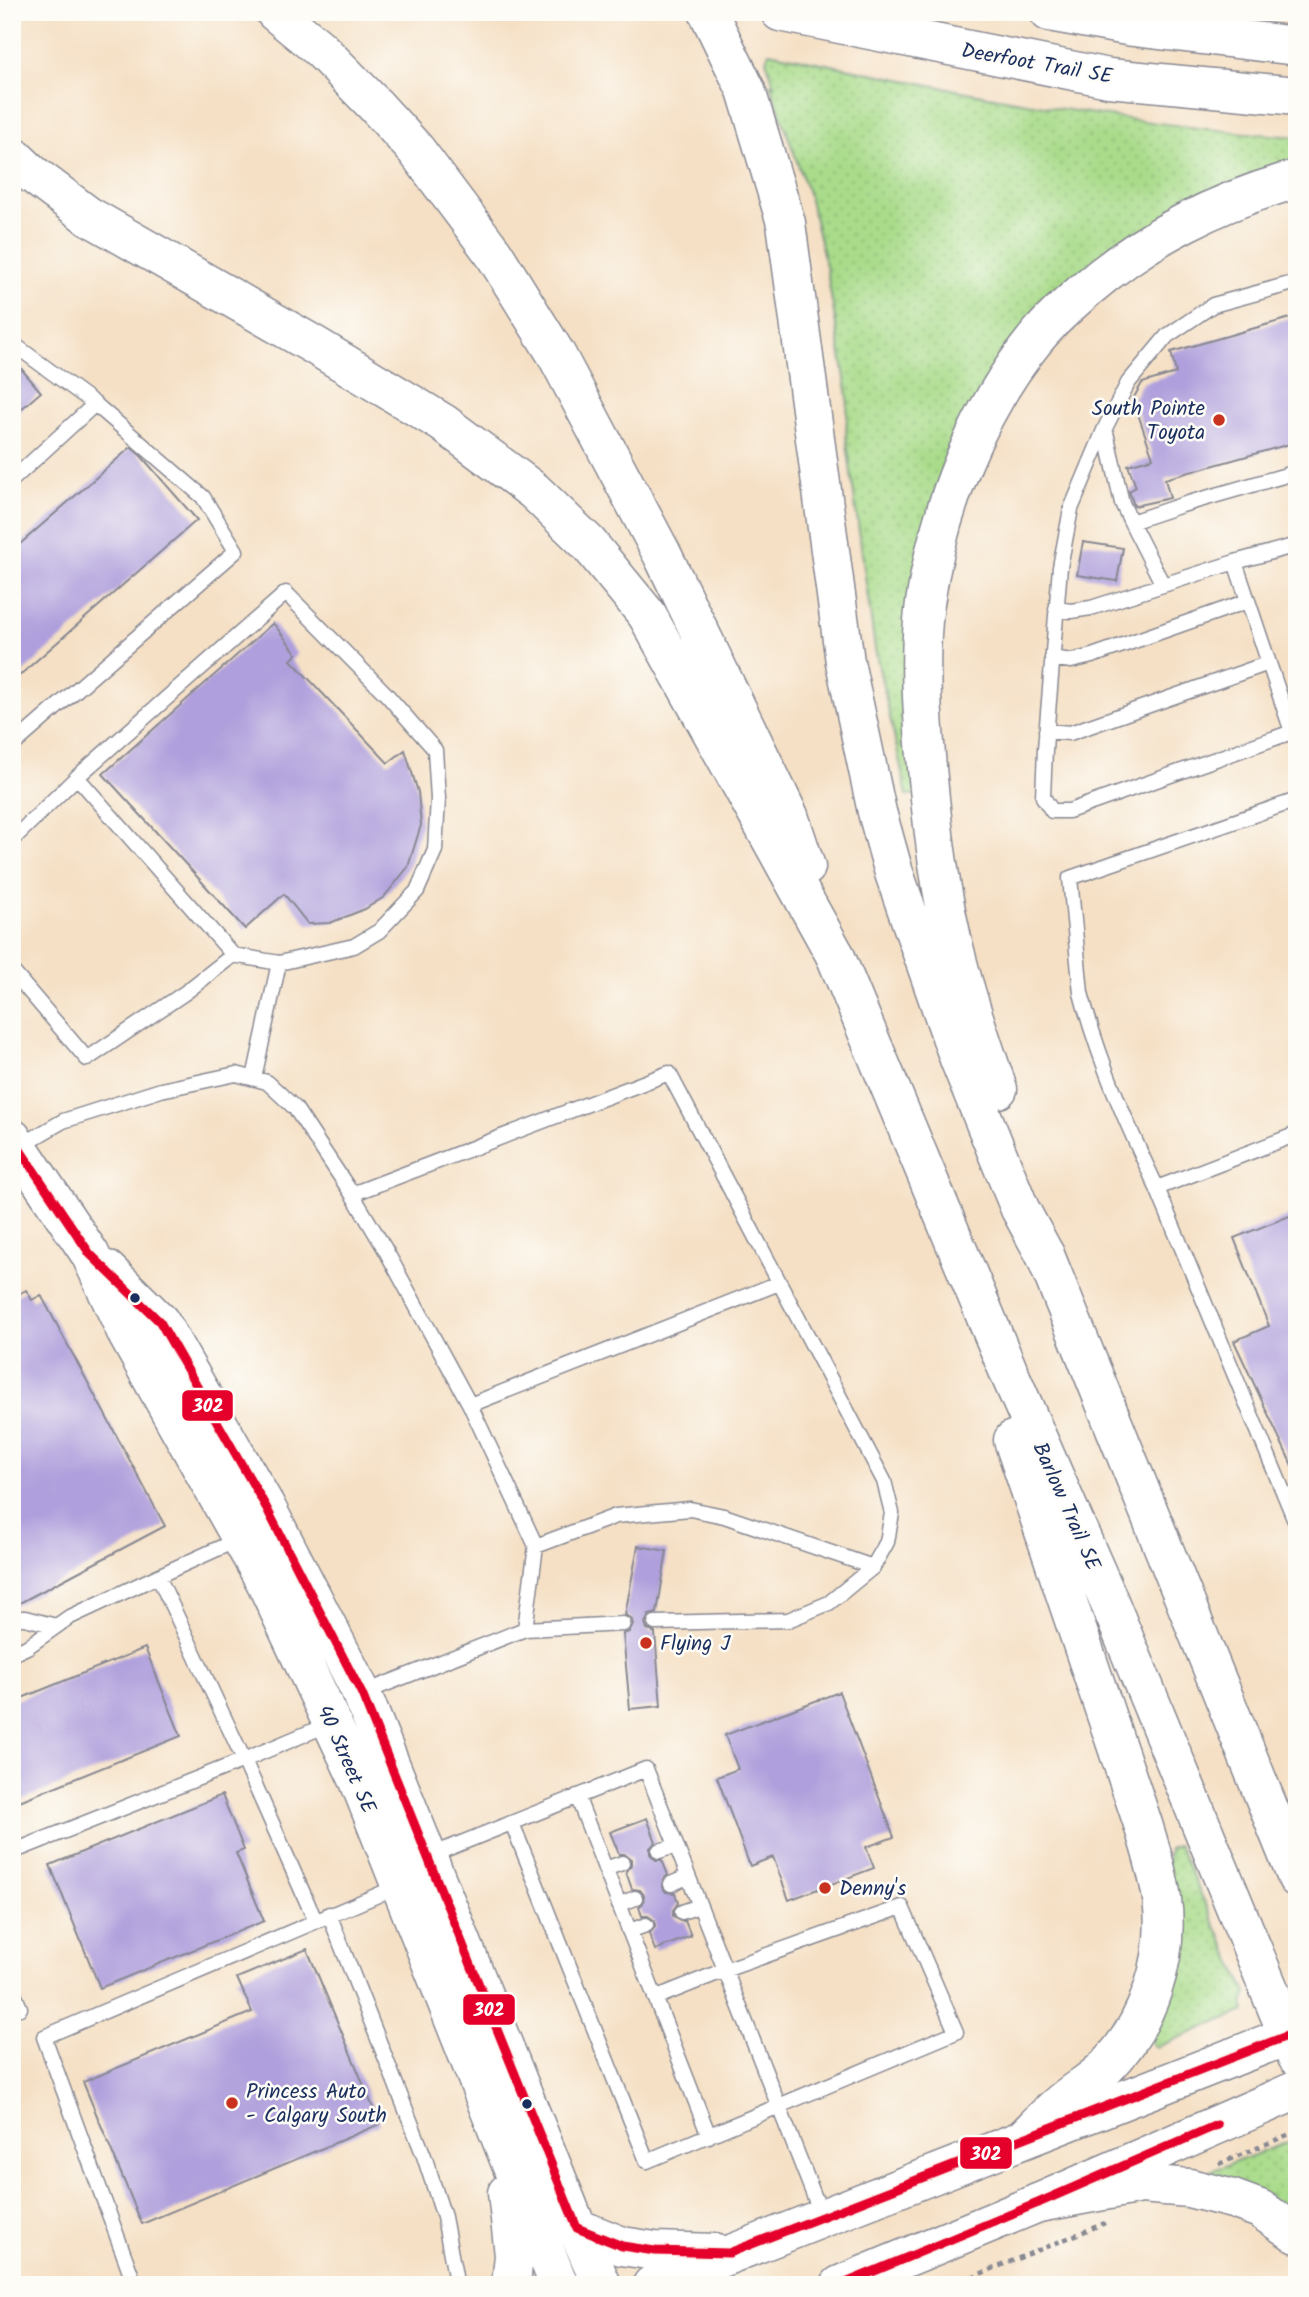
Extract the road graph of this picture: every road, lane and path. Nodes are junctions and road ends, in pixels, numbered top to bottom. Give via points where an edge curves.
1 (275, 12) edge
2 (708, 12) edge
3 (780, 12) edge
4 (1049, 12) edge
5 (1297, 46) edge
6 (1297, 96) edge
7 (12, 155) edge
8 (1297, 179) edge
9 (1297, 282) edge
10 (12, 343) edge
11 (95, 404) junction
12 (1105, 428) junction
13 (1297, 472) edge
14 (12, 480) edge
15 (1131, 522) junction
16 (1297, 545) edge
17 (1235, 562) junction
18 (1163, 585) junction
19 (1248, 601) junction
20 (1056, 609) junction
21 (1052, 658) junction
22 (1269, 663) junction
23 (1046, 731) junction
24 (12, 746) edge
25 (77, 777) junction
26 (1297, 800) edge
27 (12, 840) edge
28 (233, 955) junction
29 (835, 955) junction
30 (279, 963) junction
31 (12, 971) edge
32 (254, 1078) junction
33 (1297, 1134) edge
34 (16, 1143) edge
35 (1157, 1188) junction
36 (352, 1194) junction
37 (90, 1254) junction
38 (1045, 1255) junction
39 (779, 1283) junction
40 (1010, 1376) junction
41 (470, 1405) junction
42 (1297, 1525) edge
43 (241, 1538) junction
44 (536, 1546) junction
45 (873, 1567) junction
46 (158, 1576) junction
47 (12, 1618) edge
48 (655, 1623) dead end
49 (623, 1624) dead end
50 (56, 1626) junction
51 (525, 1629) junction
52 (12, 1654) edge
53 (362, 1693) junction
54 (331, 1723) junction
55 (244, 1760) junction
56 (577, 1796) junction
57 (512, 1823) junction
58 (675, 1846) junction
59 (659, 1851) dead end
60 (12, 1852) edge
61 (622, 1863) dead end
62 (605, 1869) junction
63 (420, 1874) junction
64 (687, 1877) junction
65 (1297, 1878) edge
66 (671, 1884) dead end
67 (635, 1898) dead end
68 (619, 1905) junction
69 (699, 1906) junction
70 (682, 1912) dead end
71 (329, 1914) junction
72 (315, 1920) junction
73 (646, 1925) dead end
74 (629, 1931) junction
75 (724, 1970) junction
76 (12, 1989) edge
77 (655, 1998) junction
78 (20, 2008) dead end
79 (1294, 2041) edge
80 (1297, 2090) edge
81 (779, 2107) junction
82 (1297, 2131) edge
83 (709, 2136) junction
84 (1025, 2137) junction
85 (502, 2145) junction
86 (1208, 2168) dead end
87 (1038, 2203) junction
88 (822, 2218) junction
89 (1106, 2223) dead end
90 (577, 2228) junction
91 (1297, 2234) edge
92 (729, 2253) junction
93 (456, 2276) dead end
94 (135, 2285) edge
95 (511, 2285) edge
96 (559, 2285) edge
97 (602, 2285) edge
98 (652, 2285) edge
99 (840, 2285) edge
100 (953, 2285) edge

1 - 29 main road via 320,49 416,150 494,254 555,354 662,554 789,816
2 - 38 main road via 746,90 786,223 845,662 877,812 959,1059 1020,1209
3 - 6 main road, Deerfoot Trail SE via 1109,78
4 - 5 main road
7 - 29 main road via 87,215 443,423 534,491 588,543 647,615
8 - 38 main road via 1184,222 1133,253 1066,306 1037,337 986,410 937,541 921,657 929,792 943,888 957,962 1037,1196
9 - 12 lane via 1213,305 1167,336 1128,383
10 - 11 lane
11 - 14 lane
11 - 24 lane via 203,497 236,551
12 - 15 lane via 1122,503
12 - 20 lane via 1071,509
13 - 15 lane
15 - 18 lane
16 - 17 lane
17 - 18 lane
17 - 19 lane
18 - 20 lane via 1091,608
19 - 21 lane via 1092,656 1070,661
19 - 22 lane
20 - 21 lane
21 - 23 lane
22 - 23 lane via 1070,733
22 - 23 lane via 1292,732 1069,811 1052,811 1043,797
25 - 27 lane
25 - 28 lane
25 - 30 lane via 286,593 435,750 438,799 435,850 417,891 379,931 354,946
26 - 35 lane via 1070,878 1084,1006 1104,1067
28 - 30 lane
28 - 31 lane via 87,1059
29 - 40 main road, Barlow Trail SE
30 - 32 lane
32 - 34 lane via 236,1074 161,1090 63,1121
32 - 36 lane via 267,1082 295,1108
33 - 35 lane
34 - 37 main road, 40 Street SE
35 - 42 lane
36 - 39 lane via 669,1073
36 - 41 lane
37 - 43 main road, 40 Street SE via 128,1336
37 - 53 main road, 40 Street SE via 160,1322 266,1507
38 - 65 main road
39 - 41 lane
39 - 45 lane via 884,1481 892,1513 887,1542
40 - 79 main road, Barlow Trail SE
40 - 84 main road via 1007,1423 1142,1821 1162,1902 1159,1970 1130,2038 1105,2068
41 - 44 lane
43 - 46 lane
43 - 54 main road, 40 Street SE
44 - 45 lane via 616,1516 690,1508
44 - 51 lane
45 - 48 lane via 830,1603 788,1620
46 - 50 lane
46 - 55 lane
47 - 50 lane
49 - 51 lane
50 - 52 lane
51 - 53 lane
53 - 63 main road, 40 Street SE
54 - 55 lane
54 - 63 main road, 40 Street SE via 359,1781
55 - 60 lane
55 - 72 lane
56 - 57 lane
56 - 58 lane via 646,1769
56 - 62 lane
57 - 63 lane
57 - 83 lane via 647,2161
58 - 59 lane
58 - 64 lane
61 - 62 lane
62 - 68 lane
63 - 71 lane
63 - 85 main road, 40 Street SE
63 - 90 main road, 40 Street SE
64 - 66 lane
64 - 69 lane
67 - 68 lane
68 - 74 lane
69 - 70 lane
69 - 75 lane
71 - 72 lane
71 - 93 lane via 424,2156 444,2217
72 - 94 lane via 44,2037
73 - 74 lane
74 - 77 lane
75 - 77 lane
75 - 81 lane
75 - 81 lane via 902,1907 956,2032
76 - 78 lane
77 - 83 lane
79 - 84 main road
80 - 87 main road
81 - 83 lane
81 - 88 lane
82 - 86 path
84 - 88 main road
85 - 95 main road via 514,2255
85 - 96 main road, 40 Street SE
87 - 91 main road via 1140,2184 1188,2188 1260,2209
87 - 99 main road
88 - 92 main road
89 - 100 path
90 - 92 main road via 622,2246
90 - 97 main road, 40 Street SE
92 - 98 main road

